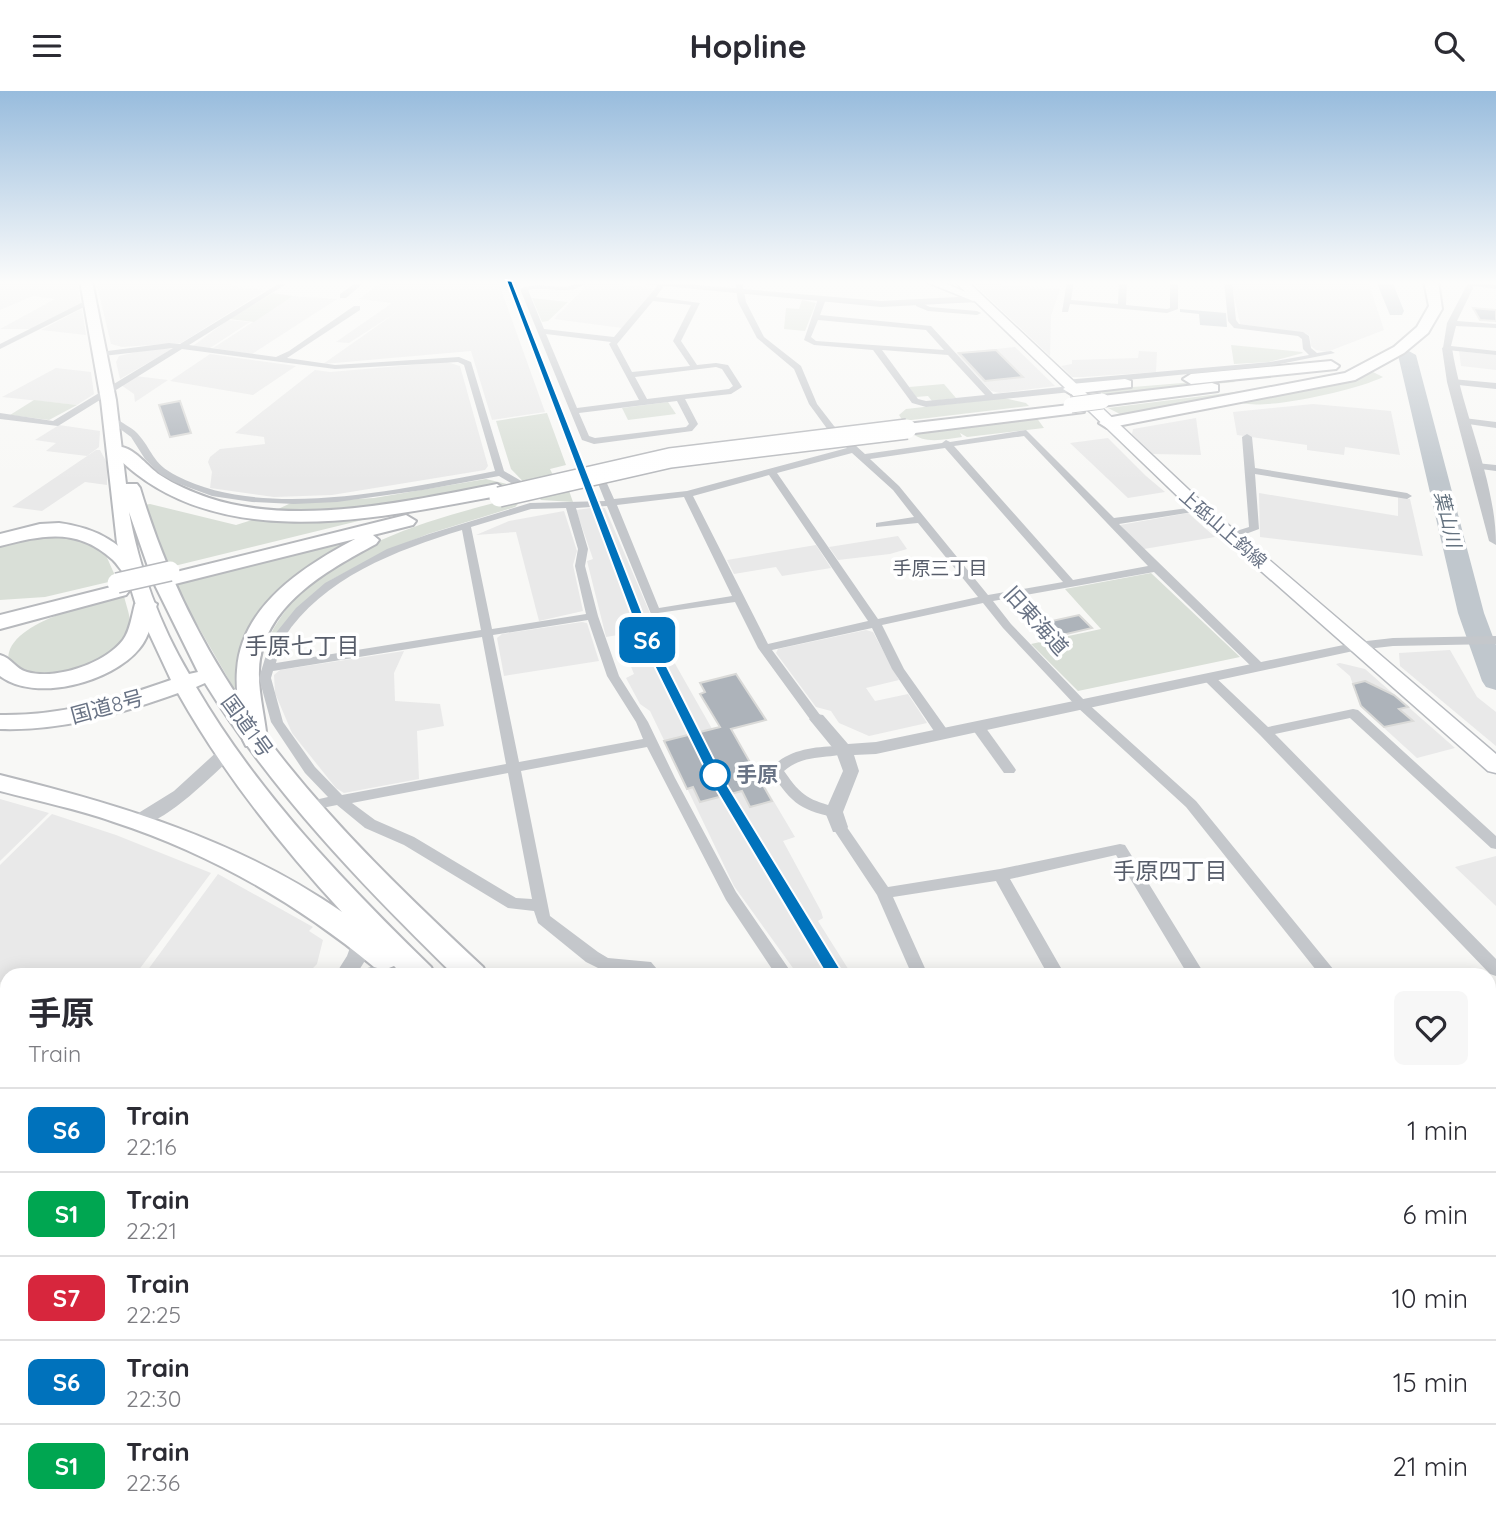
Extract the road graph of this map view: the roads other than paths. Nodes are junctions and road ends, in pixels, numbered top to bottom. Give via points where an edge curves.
1 (875, 347) edge
2 (101, 348) edge
3 (138, 348) edge
4 (180, 348) edge
5 (186, 348) edge
6 (300, 348) edge
7 (548, 348) edge
8 (615, 348) edge
9 (682, 348) edge
10 (773, 348) edge
11 (885, 348) edge
12 (946, 348) edge
13 (1021, 348) edge
14 (1307, 348) edge
15 (1383, 348) edge
16 (1398, 348) edge
17 (1447, 348) joint
18 (951, 353) junction
19 (1496, 353) edge
20 (103, 354) junction
21 (1316, 356) junction
22 (1384, 357) junction
23 (1333, 359) junction
24 (274, 361) junction
25 (695, 367) junction
26 (629, 375) junction
27 (1452, 382) junction
28 (1496, 386) edge
29 (108, 391) junction
30 (1071, 396) junction
31 (991, 397) junction
32 (680, 398) junction
33 (644, 402) junction
34 (1105, 403) junction
35 (575, 411) junction
36 (0, 416) edge
37 (112, 420) junction
38 (1464, 421) junction
39 (1107, 423) junction
40 (1496, 425) edge
41 (1247, 437) dead end
42 (946, 443) junction
43 (855, 449) junction
44 (122, 452) junction
45 (865, 457) junction
46 (1476, 465) junction
47 (1496, 468) edge
48 (1250, 470) junction
49 (772, 473) junction
50 (602, 481) dead end
51 (499, 487) junction
52 (687, 495) junction
53 (1407, 496) dead end
54 (611, 504) junction
55 (530, 506) junction
56 (570, 506) junction
57 (1199, 508) junction
58 (442, 512) junction
59 (1493, 514) edge
60 (922, 519) junction
61 (1111, 522) junction
62 (880, 525) dead end
63 (466, 526) junction
64 (1231, 536) junction
65 (0, 540) edge
66 (1496, 541) edge
67 (1156, 568) junction
68 (170, 575) junction
69 (124, 583) junction
70 (1070, 583) junction
71 (67, 599) junction
72 (739, 599) junction
73 (985, 599) junction
74 (146, 604) junction
75 (0, 605) edge
76 (0, 613) edge
77 (592, 616) junction
78 (0, 622) edge
79 (876, 624) junction
80 (486, 633) junction
81 (1496, 640) edge
82 (0, 646) edge
83 (1359, 646) junction
84 (764, 648) junction
85 (0, 662) edge
86 (1259, 667) junction
87 (268, 668) junction
88 (211, 674) junction
89 (1209, 678) junction
90 (184, 683) junction
91 (1081, 704) junction
92 (817, 719) joint
93 (0, 722) edge
94 (978, 727) junction
95 (1265, 731) junction
96 (943, 734) junction
97 (255, 740) junction
98 (651, 742) junction
99 (844, 750) junction
100 (226, 753) junction
101 (1496, 766) edge
102 (512, 769) junction
103 (1009, 770) dead end
104 (0, 783) edge
105 (339, 800) junction
106 (307, 806) junction
107 (837, 819) junction
108 (138, 821) junction
109 (1496, 844) edge
110 (1000, 875) junction
111 (884, 893) junction
112 (394, 897) junction
113 (540, 906) junction
114 (372, 938) junction
115 (350, 968) edge
116 (396, 968) edge
117 (412, 968) edge
118 (466, 968) edge
119 (646, 968) edge
120 (780, 968) edge
121 (917, 968) edge
122 (1053, 968) edge
123 (1193, 968) edge
124 (1324, 968) edge
125 (1495, 968) edge

1 - 31 street via 915,401 926,404
2 - 20 highway, 国道1号
3 - 20 street
4 - 29 street
5 - 24 street
6 - 24 street
7 - 35 street
8 - 26 street
9 - 25 street
10 - 43 street, 旧東海道 via 798,368 813,404
11 - 18 street
12 - 18 street
13 - 30 main road, 上砥山上鈎線
14 - 21 street
15 - 23 highway
16 - 22 highway
17 - 19 street
17 - 27 street
18 - 31 street
20 - 29 highway, 国道1号
21 - 23 street
21 - 30 street
22 - 34 highway via 1301,380
22 - 39 highway via 1363,371 1328,383
23 - 30 highway
23 - 34 highway via 1298,376
24 - 51 street via 335,367 443,358 465,361
25 - 26 street
25 - 32 street via 724,367 738,387
26 - 33 street
27 - 28 street
27 - 38 street
29 - 36 street via 55,424
29 - 37 highway, 国道1号
30 - 31 street
30 - 34 highway, bridge
30 - 39 main road, 上砥山上鈎線
30 - 51 highway, bridge via 906,426
32 - 33 street
32 - 35 street via 694,424 689,429 594,441 585,438
33 - 35 street
37 - 44 highway, 国道1号
37 - 51 street via 136,436 147,457 177,480 204,491 284,501
37 - 69 highway, 国道1号
38 - 40 street
38 - 46 street
39 - 57 main road, 上砥山上鈎線
41 - 48 street
42 - 45 street
42 - 61 street via 1026,433
42 - 70 street
43 - 45 street, 旧東海道
43 - 49 street
44 - 51 highway via 152,478 183,495 274,513 360,512
44 - 88 highway, 国道1号 via 155,568
45 - 60 street, 旧東海道
46 - 47 street
46 - 59 street
48 - 53 street
48 - 64 street via 1255,529
49 - 52 street
49 - 79 street
50 - 54 street
51 - 55 street via 520,484
51 - 58 highway
51 - 68 highway
52 - 54 street
52 - 72 street
54 - 56 street
54 - 72 street via 655,612
55 - 56 street
55 - 63 street
56 - 77 street via 583,549 580,566
57 - 61 street
57 - 64 main road, 上砥山上鈎線
58 - 68 highway
58 - 97 highway via 368,541 324,565 271,613 251,650 248,669
59 - 66 street
60 - 62 street
60 - 73 street, 旧東海道
61 - 67 street
63 - 80 street
63 - 87 street via 391,551 329,585 300,610 277,639
64 - 83 main road, 上砥山上鈎線
65 - 69 highway via 39,530 82,531 114,548
67 - 70 street
67 - 86 street
68 - 69 highway
69 - 71 highway
69 - 74 highway, 国道1号
70 - 73 street
71 - 75 highway
71 - 76 highway
71 - 78 highway
71 - 82 highway via 18,626
72 - 84 street
73 - 79 street
73 - 91 street, 旧東海道
74 - 85 highway via 131,646 97,668 37,681 8,673
74 - 90 highway, 国道1号
77 - 80 street
77 - 98 street via 613,676
79 - 84 street
79 - 96 street via 898,669
80 - 87 street
80 - 102 street
81 - 83 street
83 - 86 street
83 - 101 main road, 上砥山上鈎線
84 - 92 street
86 - 89 street
87 - 105 street via 265,678 277,722 310,770
88 - 90 highway, 国道8号
88 - 97 highway, 国道1号
89 - 91 street
89 - 95 street
90 - 93 highway, 国道8号 via 90,714
90 - 100 highway, 国道1号
91 - 94 street
91 - 124 street, 旧東海道 via 1191,804
92 - 99 street
94 - 96 street
94 - 103 street
95 - 109 street via 1353,713
95 - 125 street
96 - 99 street
97 - 106 highway, 国道1号
98 - 102 street
98 - 120 street via 731,895
99 - 107 street via 851,771
99 - 107 street via 784,761 777,770 798,802
100 - 108 street via 180,795
100 - 114 highway, 国道1号
102 - 105 street
102 - 113 street
104 - 108 highway
105 - 106 street
105 - 113 street via 370,824 409,841 513,904
106 - 112 highway, 国道1号
107 - 111 street
108 - 114 highway via 255,874
110 - 111 street
110 - 122 street
110 - 123 street via 1120,849
111 - 121 street
112 - 114 highway via 397,927
112 - 118 highway, 国道1号
113 - 119 street via 543,919 592,957 606,964
114 - 115 street
114 - 116 highway
114 - 117 highway, 国道1号

